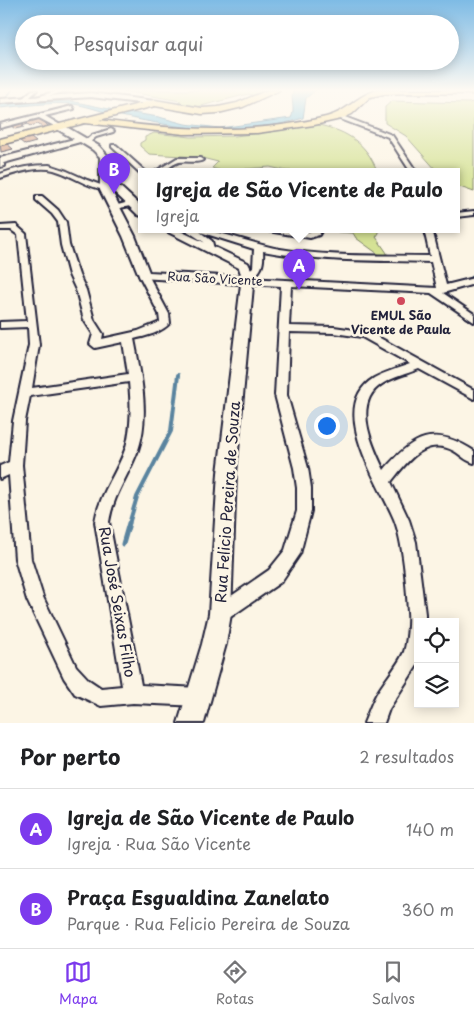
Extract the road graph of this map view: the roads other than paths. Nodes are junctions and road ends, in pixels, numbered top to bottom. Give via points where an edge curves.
1 (54, 124) edge
2 (75, 124) edge
3 (108, 124) edge
4 (298, 124) edge
5 (358, 124) edge
6 (2, 125) edge
7 (60, 127) junction
8 (111, 131) dead end
9 (22, 137) junction
10 (85, 140) junction
11 (0, 142) edge
12 (114, 146) dead end
13 (200, 160) dead end
14 (1, 161) edge
15 (138, 168) edge
16 (165, 168) edge
17 (411, 168) edge
18 (0, 176) edge
19 (105, 185) junction
20 (41, 200) dead end
21 (133, 203) junction
22 (114, 207) junction
23 (138, 208) edge
24 (474, 213) edge
25 (460, 215) edge
26 (0, 228) edge
27 (176, 233) edge
28 (195, 233) edge
29 (210, 233) edge
30 (296, 233) edge
31 (316, 233) edge
32 (429, 233) edge
33 (258, 246) junction
34 (210, 249) junction
35 (436, 259) junction
36 (474, 272) edge
37 (144, 275) junction
38 (248, 278) junction
39 (474, 281) edge
40 (286, 283) junction
41 (458, 284) junction
42 (439, 290) junction
43 (474, 319) edge
44 (33, 324) junction
45 (0, 325) edge
46 (284, 328) junction
47 (128, 337) junction
48 (421, 364) junction
49 (135, 377) junction
50 (24, 393) junction
51 (474, 395) edge
52 (474, 458) edge
53 (15, 465) junction
54 (0, 473) edge
55 (384, 480) junction
56 (220, 614) junction
57 (133, 694) junction
58 (199, 697) junction
59 (190, 723) edge
60 (374, 723) edge

1 - 7 street
2 - 7 main road
3 - 4 main road via 173,132 215,133
5 - 17 street via 390,136
6 - 9 street
7 - 9 main road
7 - 10 main road
8 - 10 street
9 - 11 main road
10 - 14 main road
10 - 19 main road via 104,156
12 - 15 street
13 - 16 street via 177,160
18 - 19 street via 40,166 58,169 89,184
19 - 21 main road via 114,186
19 - 22 main road
20 - 47 street via 62,222 74,275 89,320 98,334 96,344
21 - 22 street
21 - 23 main road
22 - 37 main road
24 - 25 street
26 - 44 street via 13,227 22,234
27 - 34 main road
28 - 34 street via 208,241
29 - 33 street
30 - 31 street
32 - 35 street
33 - 35 street via 294,254 342,258
33 - 38 street, Rua Felicio Pereira de Souza via 258,267
34 - 38 main road via 244,266
35 - 42 street
36 - 41 street
37 - 38 main road, Rua São Vicente
37 - 47 street via 166,320 161,326
38 - 40 street, Rua São Vicente
38 - 56 main road, Rua Felicio Pereira de Souza via 227,473
39 - 41 street
40 - 42 street, Rua São Vicente
40 - 46 street
41 - 42 street
42 - 43 street
44 - 45 street
44 - 50 street via 33,357
46 - 48 street via 365,334
46 - 56 street via 281,395 301,468 304,511 292,554 275,576
47 - 49 street, Rua José Seixas Filho
48 - 51 street
48 - 55 street via 378,381 361,404 363,432
49 - 50 street
49 - 57 street, Rua José Seixas Filho via 134,439 107,498 102,522
50 - 53 street
52 - 55 street via 444,441 423,442
53 - 54 street
53 - 57 street via 22,550 28,580 70,672 91,693 109,697
55 - 60 street via 408,542 417,614 413,655 382,703
56 - 58 main road, Rua Felicio Pereira de Souza
57 - 58 street
58 - 59 main road, Rua Felicio Pereira de Souza

